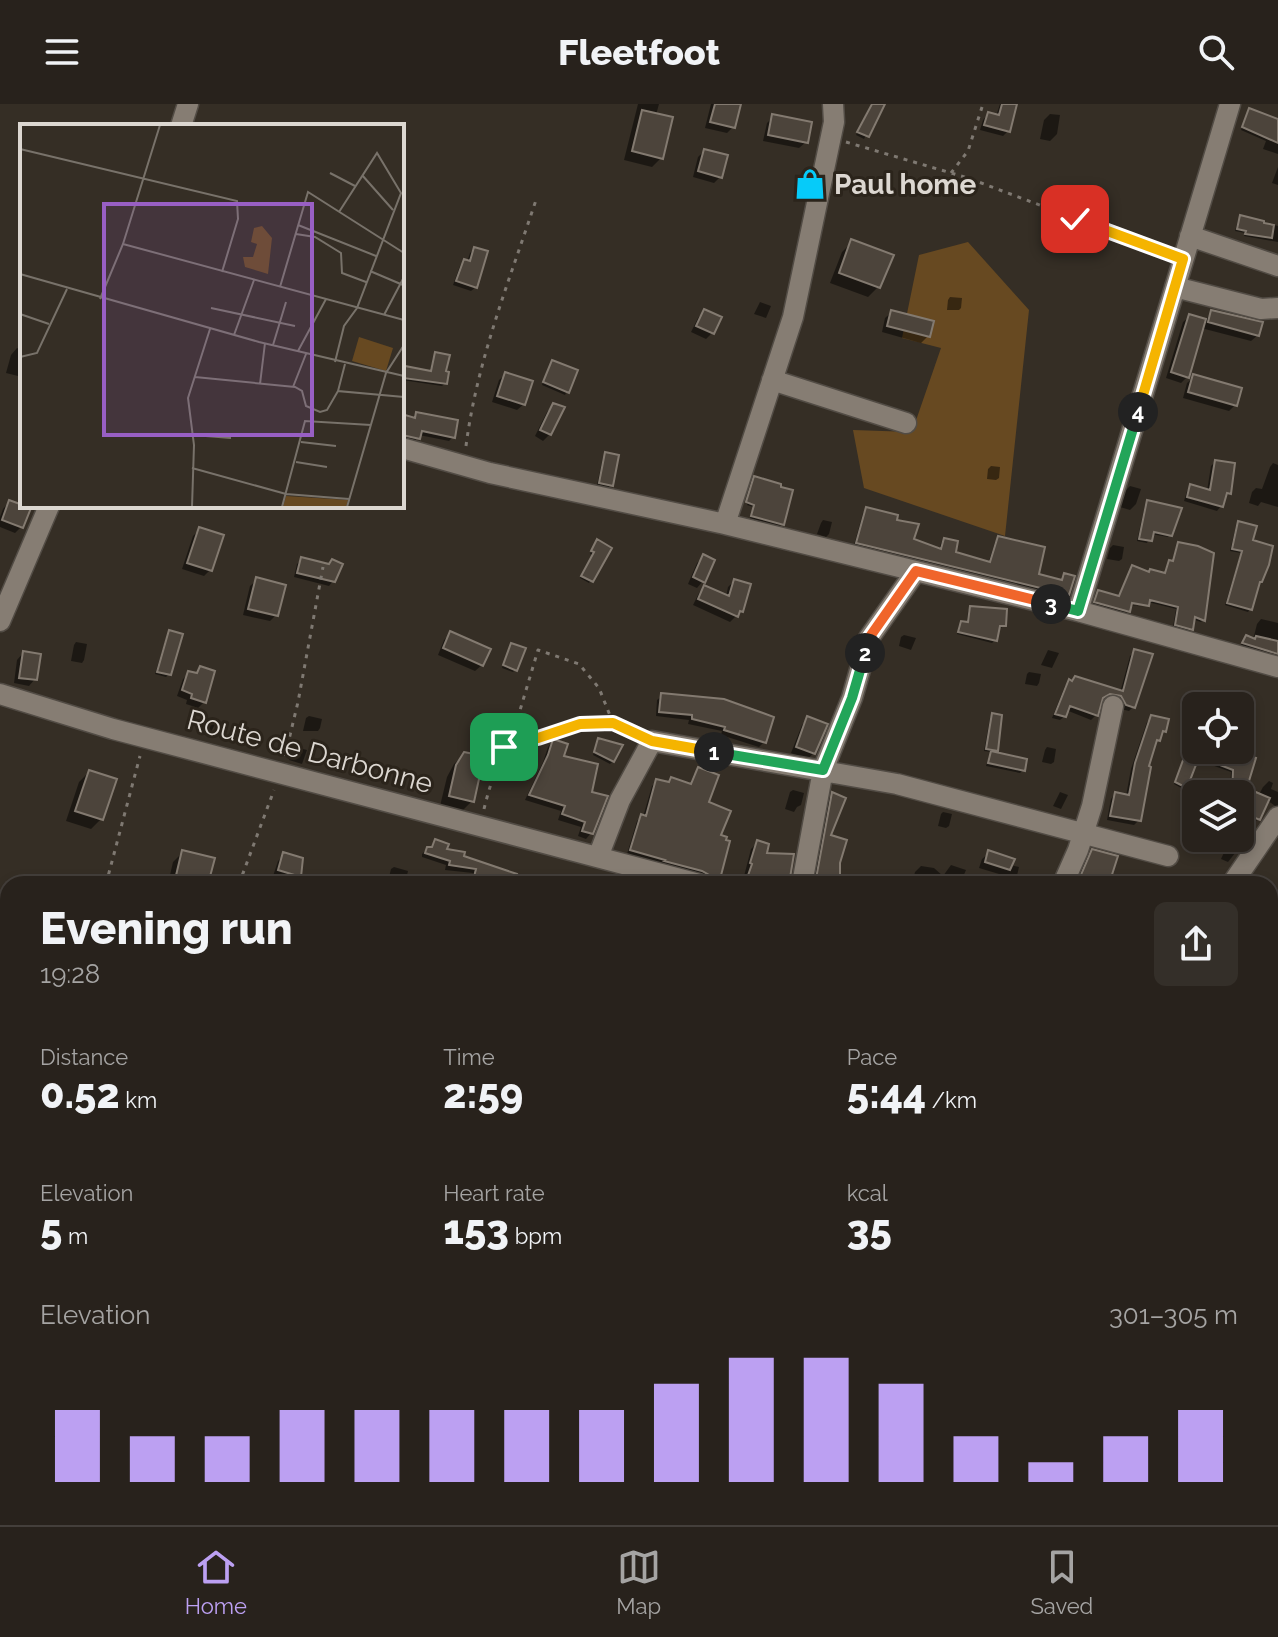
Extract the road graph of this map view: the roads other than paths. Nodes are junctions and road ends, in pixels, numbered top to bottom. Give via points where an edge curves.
1 (188, 104) edge
2 (833, 104) edge
3 (1230, 104) edge
4 (182, 124) edge
5 (1190, 236) junction
6 (1278, 266) edge
7 (1175, 287) junction
8 (1278, 308) edge
9 (772, 380) junction
10 (906, 423) dead end
11 (404, 449) edge
12 (48, 508) edge
13 (725, 524) junction
14 (916, 571) junction
15 (1078, 611) junction
16 (0, 621) edge
17 (1278, 667) edge
18 (0, 694) edge
19 (1113, 706) dead end
20 (823, 770) junction
21 (1278, 817) edge
22 (1083, 833) junction
23 (1168, 856) dead end
24 (598, 857) junction
25 (643, 876) edge
26 (803, 876) edge
27 (1067, 876) edge
28 (1237, 876) edge

1 - 4 street
2 - 9 street via 831,137 793,317
3 - 5 street
5 - 6 street
5 - 7 street
7 - 8 street via 1261,309
7 - 15 street
9 - 10 street
9 - 13 street
11 - 13 street via 490,473
12 - 16 street
13 - 14 street
14 - 15 street
14 - 20 street via 869,638
15 - 17 street
18 - 24 street, Route de Darbonne via 113,729
19 - 22 street
20 - 22 street
20 - 24 street via 652,741 620,800
20 - 26 street
21 - 28 street
22 - 23 street
22 - 27 street
24 - 25 street, Route de Darbonne

